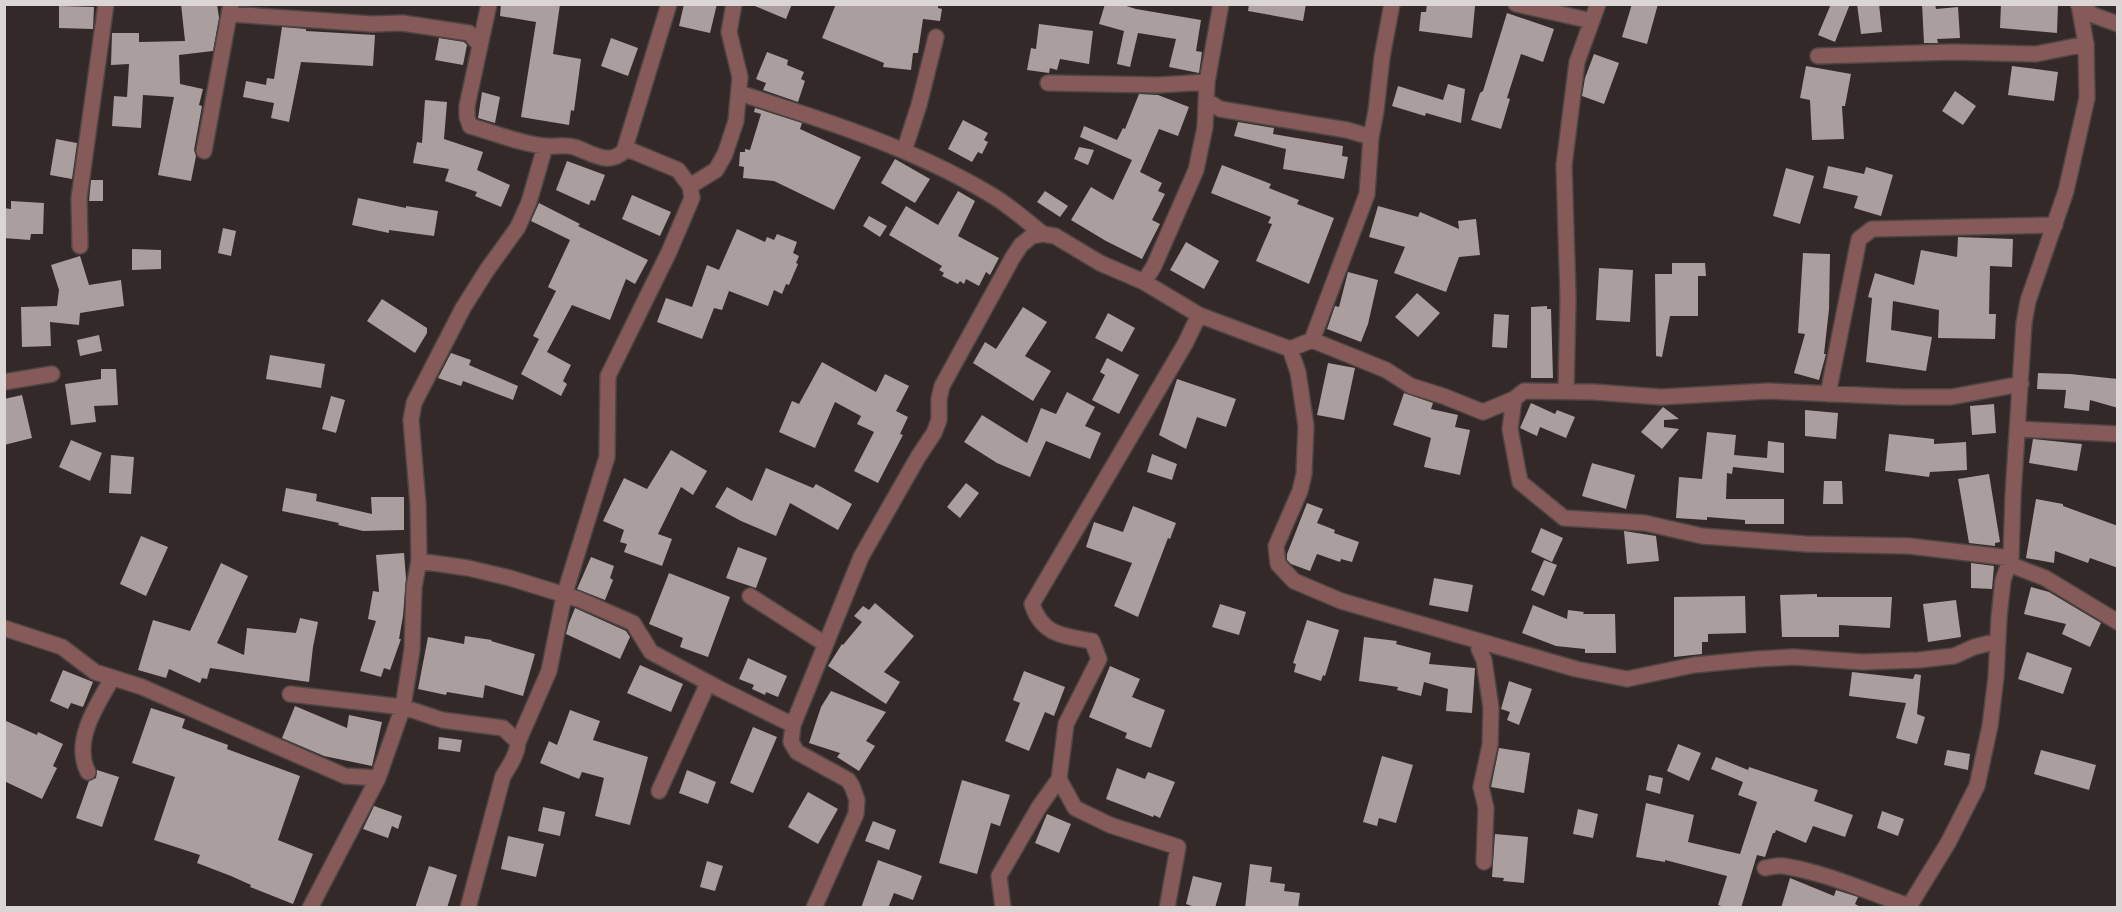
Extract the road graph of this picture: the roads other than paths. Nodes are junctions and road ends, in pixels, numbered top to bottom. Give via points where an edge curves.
1 (106, 4) edge
2 (489, 4) edge
3 (669, 4) edge
4 (734, 4) edge
5 (1221, 4) edge
6 (1392, 4) edge
7 (1516, 4) edge
8 (1598, 4) edge
9 (2078, 5) edge
10 (230, 9) edge
11 (2093, 15) junction
12 (1592, 21) junction
13 (485, 22) junction
14 (2118, 24) edge
15 (469, 33) junction
16 (936, 37) dead end
17 (2085, 40) junction
18 (480, 45) junction
19 (1818, 56) dead end
20 (1207, 82) junction
21 (1048, 83) dead end
22 (739, 93) junction
23 (1206, 100) junction
24 (1371, 137) junction
25 (545, 147) junction
26 (625, 148) junction
27 (204, 151) dead end
28 (904, 151) junction
29 (690, 186) junction
30 (2055, 225) junction
31 (1043, 234) junction
32 (80, 246) dead end
33 (1143, 282) junction
34 (1199, 315) junction
35 (1312, 340) junction
36 (1290, 349) junction
37 (52, 374) dead end
38 (4, 382) edge
39 (2021, 384) junction
40 (1566, 392) junction
41 (1827, 394) junction
42 (1514, 399) junction
43 (2019, 429) junction
44 (2118, 434) edge
45 (419, 561) junction
46 (2010, 561) junction
47 (564, 596) junction
48 (750, 597) dead end
49 (2118, 622) edge
50 (4, 628) edge
51 (1998, 641) junction
52 (1483, 643) junction
53 (825, 644) junction
54 (112, 679) junction
55 (708, 683) junction
56 (290, 694) dead end
57 (403, 707) junction
58 (793, 725) junction
59 (518, 742) junction
60 (88, 772) dead end
61 (378, 778) junction
62 (1059, 779) junction
63 (659, 791) dead end
64 (1484, 862) dead end
65 (1765, 868) dead end
66 (1909, 907) edge
67 (310, 908) edge
68 (468, 908) edge
69 (814, 908) edge
70 (1003, 908) edge
71 (1167, 908) edge

1 - 32 street via 79,198
2 - 13 street
3 - 26 street
4 - 22 street via 729,32 740,77
5 - 20 street
6 - 24 street
7 - 12 street
8 - 12 street
9 - 11 street
9 - 17 street
10 - 15 street via 372,24 402,23
10 - 27 street
11 - 14 street
11 - 17 street
12 - 40 street via 1577,62 1564,165
13 - 15 street
13 - 18 street
15 - 18 street
16 - 28 street
17 - 19 street via 2036,54
17 - 30 street via 2087,98
18 - 25 street via 467,106 470,126
20 - 21 street via 1159,86
20 - 23 street
22 - 28 street via 840,124
22 - 29 street via 736,121 725,154 716,170
23 - 24 street via 1220,109
23 - 33 street via 1196,170 1154,266
24 - 35 street via 1367,194
25 - 26 street via 572,146 611,159
25 - 45 street via 518,227 463,308 414,403
26 - 29 street via 678,170
28 - 31 street via 990,193
29 - 47 street via 692,198 686,214 608,376 608,457
30 - 39 street via 2028,302
30 - 41 street via 1872,229 1859,239
31 - 33 street via 1055,236 1100,263
31 - 53 street via 1032,236 1013,257 942,386 934,433 873,533
33 - 34 street
34 - 36 street
34 - 62 street via 1032,604 1037,620 1059,636 1092,642 1099,659 1066,724
35 - 36 street
35 - 42 street via 1386,370 1411,386 1483,412
36 - 52 street via 1298,372 1306,426 1304,474 1276,546 1278,564 1294,580 1341,601
37 - 38 street
39 - 41 street via 1951,397
39 - 43 street
40 - 41 street via 1661,397 1768,391
40 - 42 street via 1524,391
42 - 46 street via 1510,429 1520,482 1564,518 1645,524 1702,536 1909,546
43 - 44 street
43 - 46 street
45 - 47 street via 510,578
45 - 57 street
46 - 49 street
46 - 51 street via 2003,580
47 - 55 street via 633,623 651,652
47 - 59 street via 549,671
48 - 53 street
50 - 54 street via 62,647 95,672
51 - 52 street via 1954,656 1919,660 1757,659 1694,665 1627,679
51 - 66 street via 1990,726 1977,786
52 - 64 street via 1479,649 1491,708 1490,745 1481,787 1486,808
53 - 58 street
54 - 60 street via 96,705 82,748
54 - 61 street via 142,687 345,776
55 - 58 street
55 - 63 street
56 - 57 street
57 - 59 street via 442,720 503,728
57 - 61 street
58 - 69 street via 791,742 797,752 848,780 857,800 856,814
59 - 68 street via 503,776
61 - 67 street
62 - 70 street via 999,876
62 - 71 street via 1075,808 1110,825 1178,847
65 - 66 street via 1781,866 1808,873

